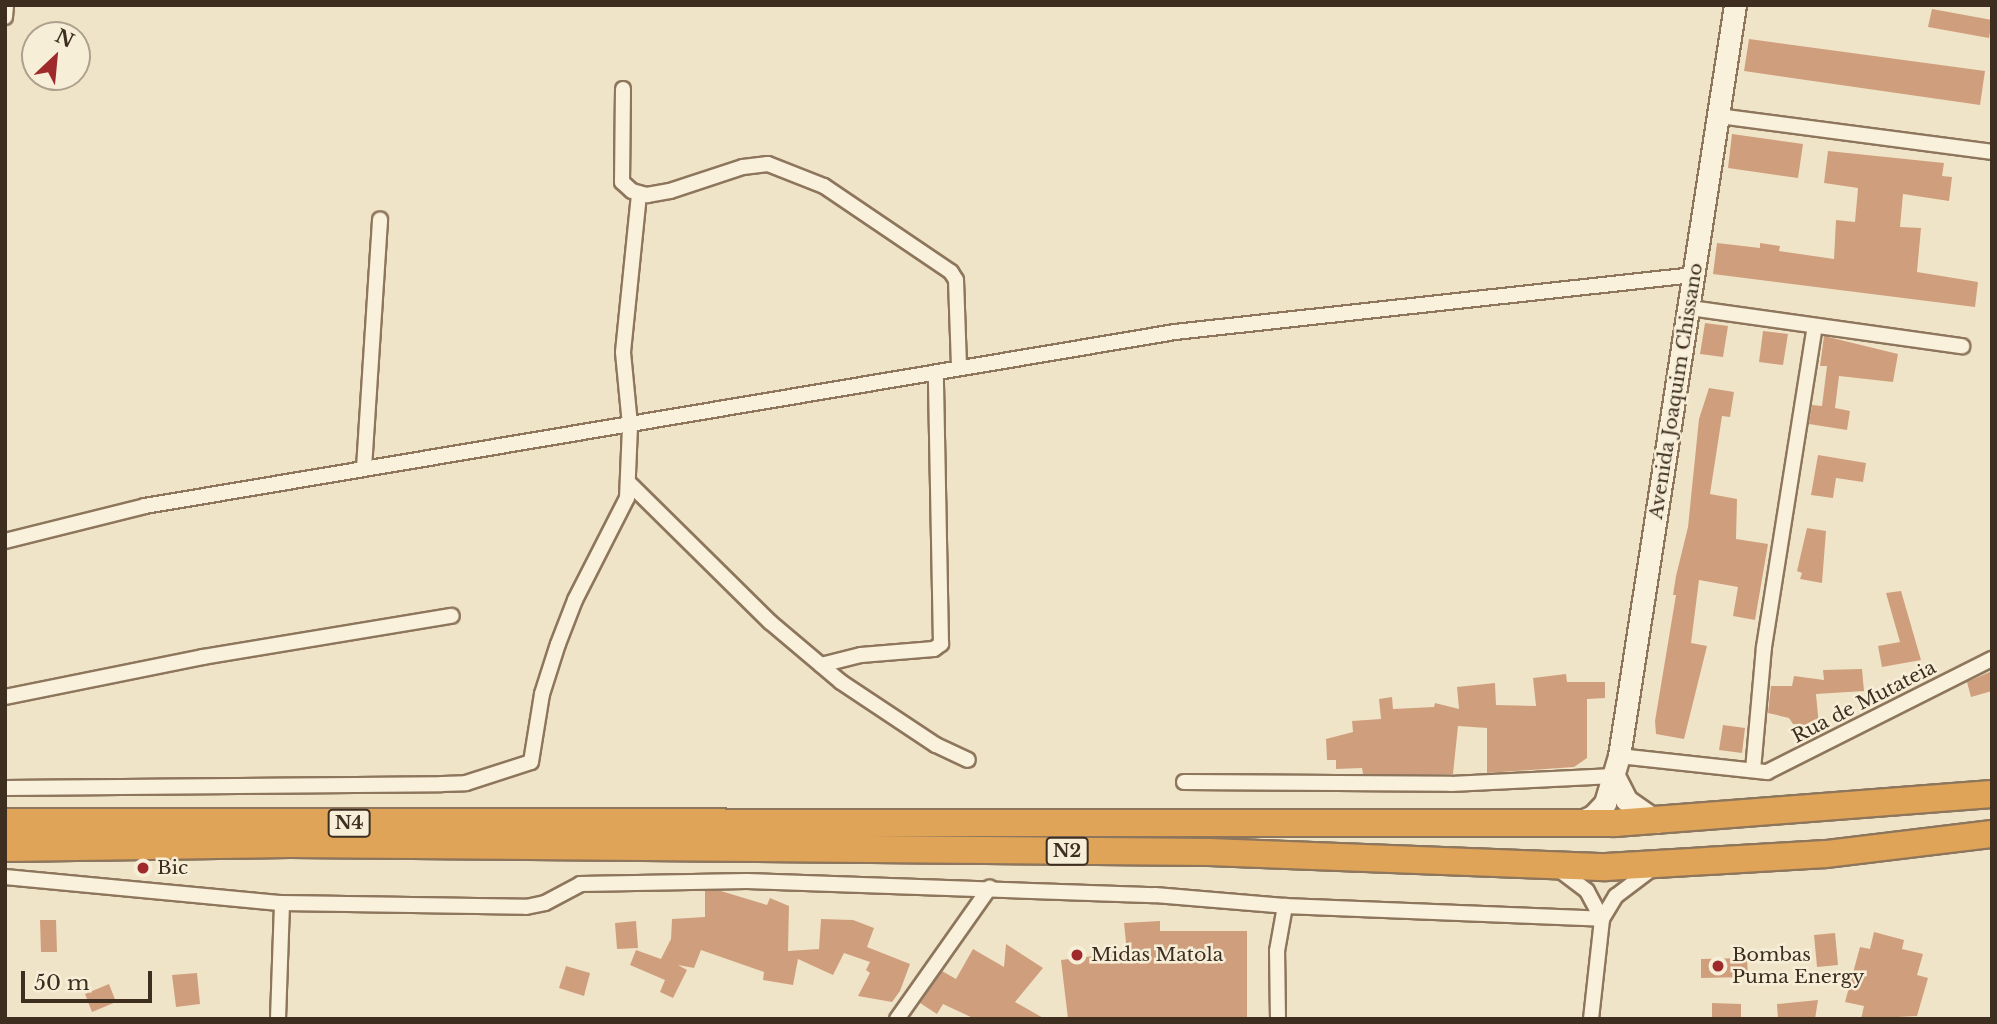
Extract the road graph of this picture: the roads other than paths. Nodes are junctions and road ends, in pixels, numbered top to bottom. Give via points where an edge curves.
1 (6, 5) edge
2 (1735, 5) edge
3 (5, 17) edge
4 (623, 89) dead end
5 (1719, 116) junction
6 (1992, 152) edge
7 (639, 195) junction
8 (380, 220) dead end
9 (1694, 275) junction
10 (1690, 308) junction
11 (1815, 326) junction
12 (1962, 346) dead end
13 (959, 367) junction
14 (936, 373) junction
15 (630, 425) junction
16 (365, 468) junction
17 (629, 483) junction
18 (5, 541) edge
19 (452, 616) dead end
20 (1992, 659) edge
21 (821, 665) junction
22 (5, 697) edge
23 (968, 760) dead end
24 (1617, 766) junction
25 (1753, 770) junction
26 (1184, 782) dead end
27 (5, 788) edge
28 (1992, 794) edge
29 (5, 822) edge
30 (1657, 822) junction
31 (1577, 823) junction
32 (692, 824) joint
33 (1992, 834) edge
34 (5, 848) edge
35 (1658, 864) junction
36 (1553, 865) junction
37 (5, 877) edge
38 (990, 887) junction
39 (282, 904) junction
40 (1285, 906) junction
41 (1602, 919) junction
42 (278, 1019) edge
43 (897, 1019) edge
44 (1278, 1019) edge
45 (1591, 1019) edge

1 - 3 street
2 - 5 street, Avenida Joaquim Chissano
4 - 7 street via 622,182
5 - 6 street
5 - 9 street, Avenida Joaquim Chissano
7 - 13 street via 768,164 824,186 951,272 956,280
7 - 15 street via 636,259 623,352
8 - 16 street
9 - 10 street, Avenida Joaquim Chissano
9 - 13 street via 1175,332
10 - 11 street
10 - 24 street, Avenida Joaquim Chissano
11 - 12 street
11 - 25 street via 1764,647
13 - 14 street
14 - 15 street
14 - 21 street via 942,644 934,649 861,655
15 - 16 street
15 - 17 street
16 - 18 street via 145,506
17 - 21 street via 770,622
17 - 27 street via 558,644 542,694 534,757 526,765 466,783
19 - 22 street via 203,657
20 - 25 street, Rua de Mutateia via 1778,768
21 - 23 street via 881,710
24 - 25 street, Rua de Mutateia
24 - 26 street, Rua de Mutateia via 1451,784
24 - 30 street via 1626,800
24 - 31 street, Avenida Joaquim Chissano via 1605,803
28 - 30 highway, N2
29 - 32 highway, N4
30 - 31 highway, N2
31 - 32 highway, N2
33 - 35 highway, N2 via 1826,854
34 - 36 highway, N2 via 1209,852
35 - 36 highway, N2
35 - 41 street via 1616,896
36 - 41 street via 1587,891
37 - 39 street
38 - 39 street via 612,882 580,884 545,903 526,907
38 - 40 street
38 - 43 street
39 - 42 street
40 - 41 street
40 - 44 street via 1277,951
41 - 45 street via 1602,959

